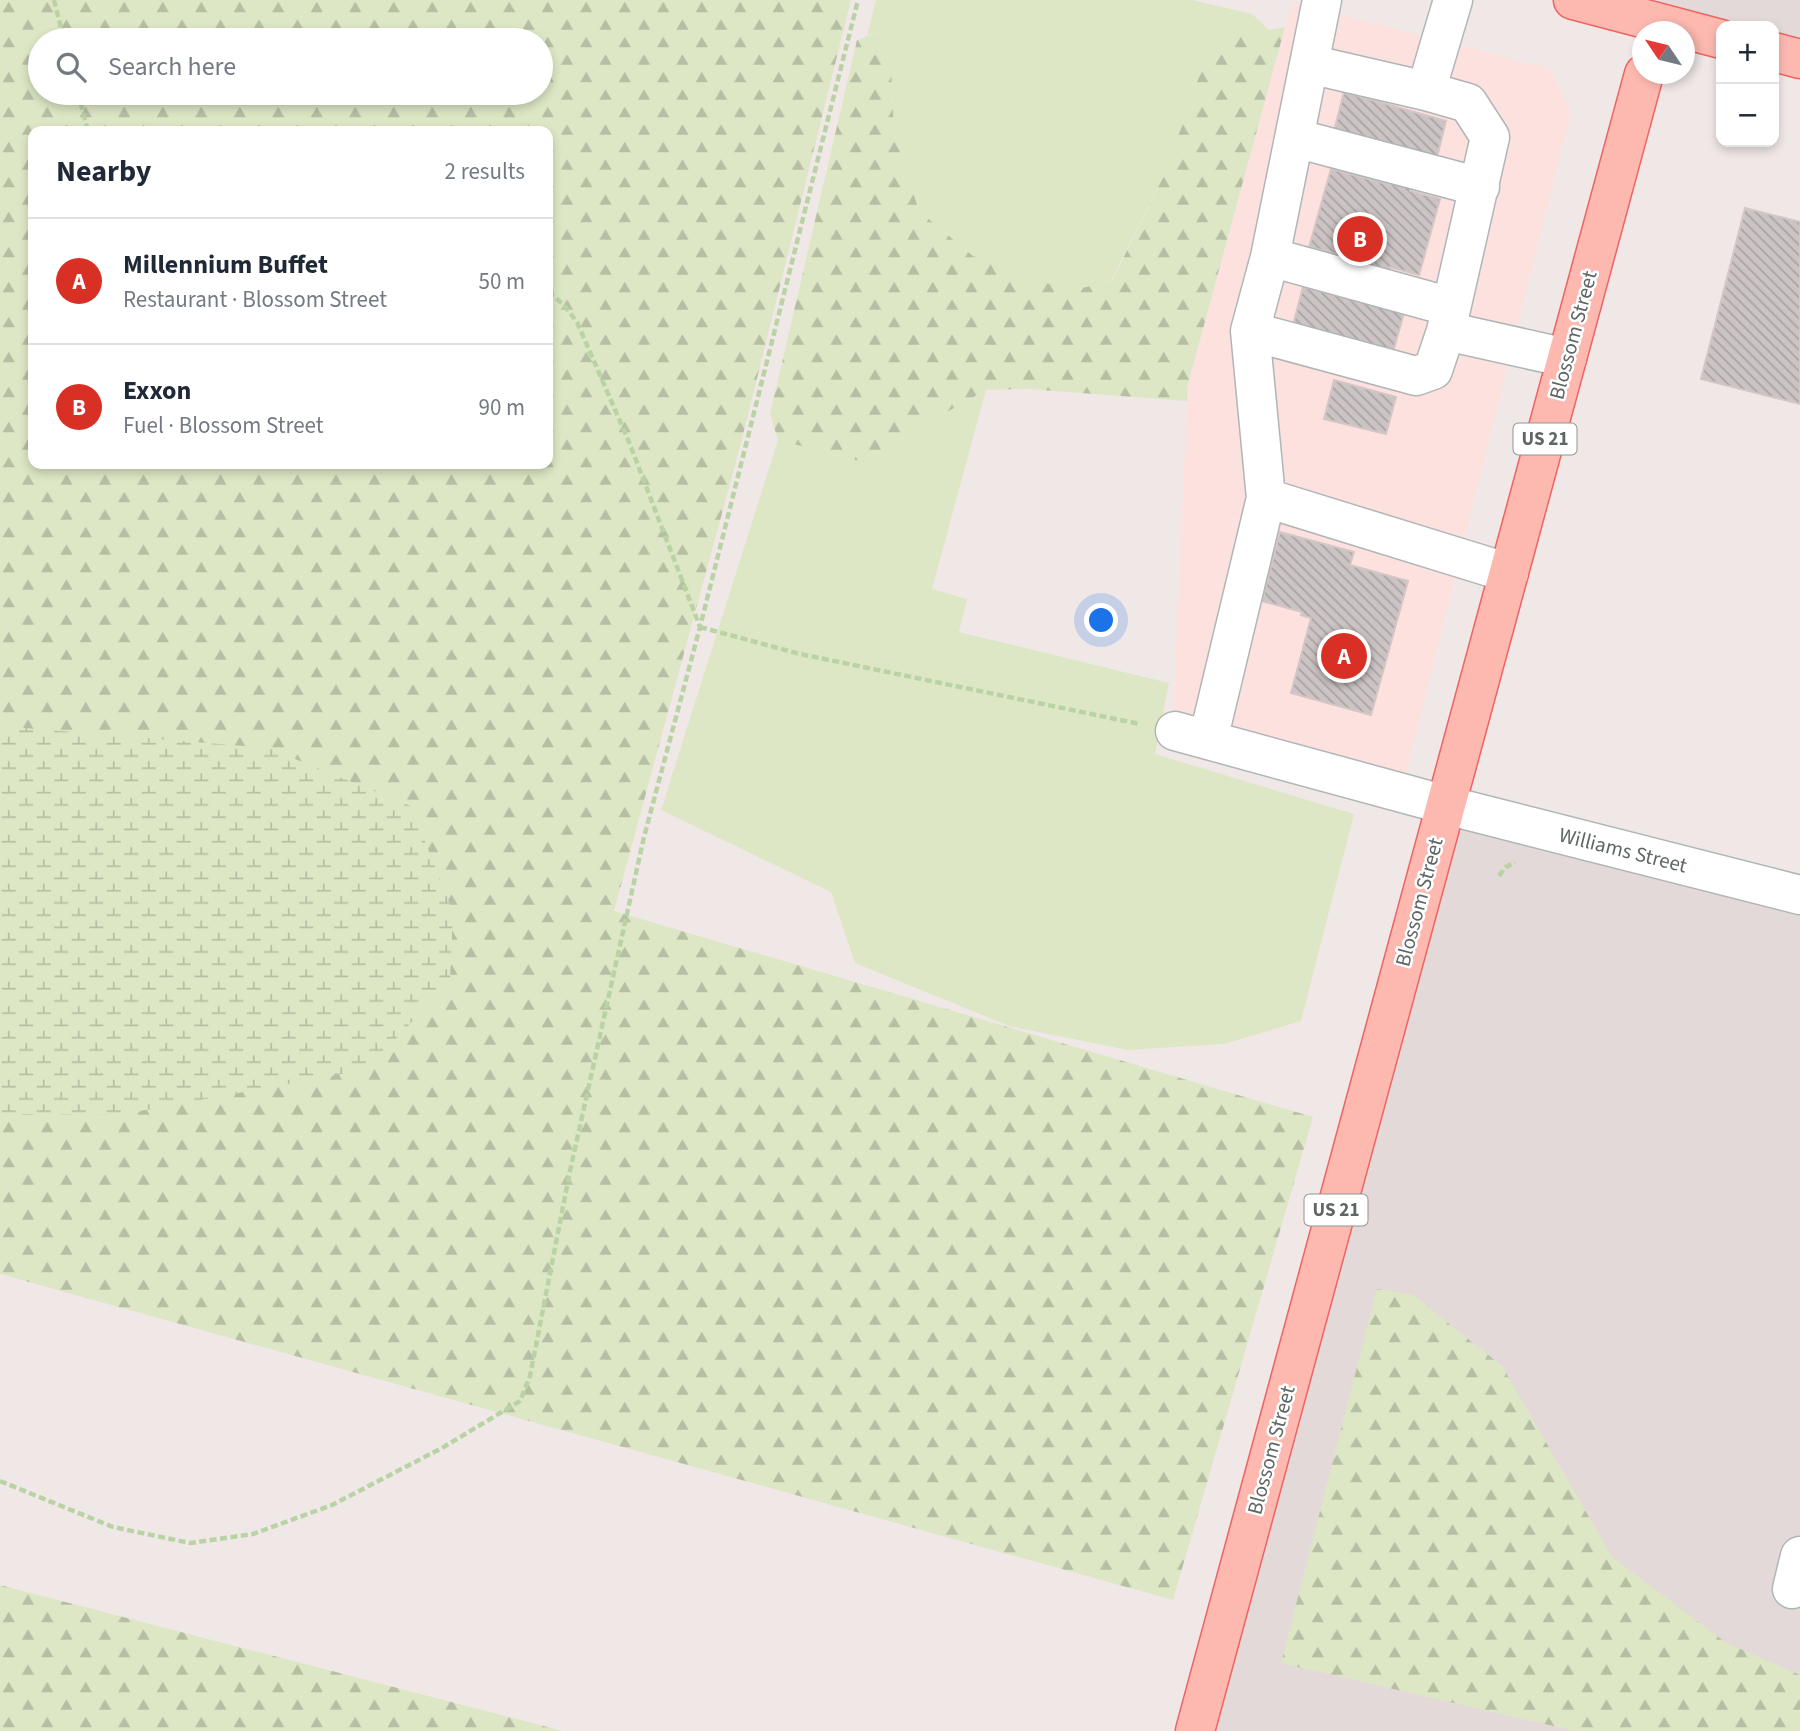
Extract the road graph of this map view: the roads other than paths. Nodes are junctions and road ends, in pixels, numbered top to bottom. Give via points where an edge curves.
1 (1322, 0) edge
2 (1453, 0) edge
3 (1573, 0) edge
4 (1659, 18) edge
5 (1716, 37) edge
6 (1779, 53) edge
7 (1800, 59) edge
8 (1309, 64) junction
9 (1641, 84) edge
10 (1426, 91) junction
11 (1295, 138) junction
12 (1480, 187) junction
13 (1270, 257) junction
14 (1448, 319) junction
15 (1250, 331) junction
16 (1567, 358) junction
17 (1266, 498) junction
18 (1508, 573) junction
19 (1446, 805) junction
20 (1800, 895) edge
21 (1195, 1731) edge

1 - 8 street
2 - 10 street
3 - 4 main road
4 - 5 main road
6 - 7 main road
8 - 10 street
8 - 11 street
9 - 16 main road, Blossom Street / US 21
10 - 12 street via 1468,103 1490,137
11 - 12 street
11 - 13 street
12 - 14 street
13 - 14 street
13 - 15 street
14 - 15 street via 1433,370 1416,376
14 - 16 street
15 - 17 street
16 - 18 main road, Blossom Street / US 21
17 - 18 street
17 - 19 street, Williams Street via 1192,736
18 - 19 main road, Blossom Street / US 21
19 - 20 street, Williams Street
19 - 21 main road, Blossom Street / US 21

